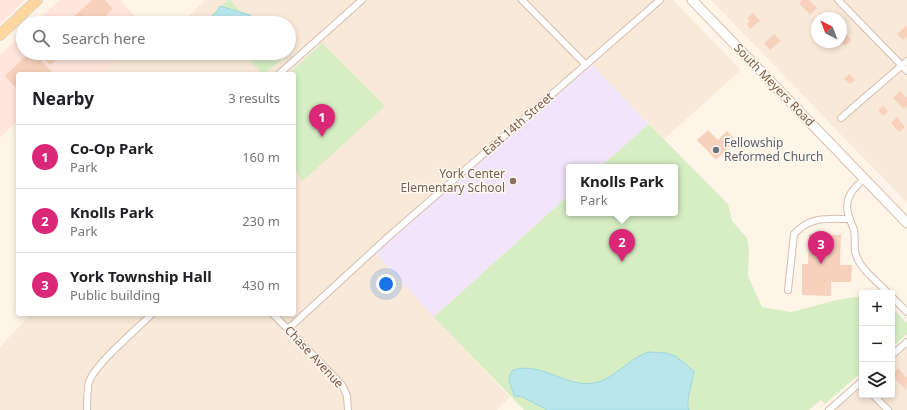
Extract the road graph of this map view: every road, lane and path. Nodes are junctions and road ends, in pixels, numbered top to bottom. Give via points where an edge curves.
1 (36, 0) edge
2 (362, 0) edge
3 (522, 0) edge
4 (660, 0) edge
5 (692, 0) edge
6 (838, 0) edge
7 (20, 16) edge
8 (16, 19) edge
9 (0, 35) edge
10 (296, 59) edge
11 (295, 60) edge
12 (907, 61) edge
13 (586, 65) junction
14 (902, 65) junction
15 (907, 71) edge
16 (281, 72) edge
17 (841, 118) dead end
18 (864, 178) junction
19 (850, 219) junction
20 (907, 223) edge
21 (788, 290) dead end
22 (885, 290) edge
23 (895, 300) edge
24 (907, 312) edge
25 (150, 316) edge
26 (276, 316) edge
27 (288, 329) junction
28 (907, 342) edge
29 (895, 352) edge
30 (859, 385) edge
31 (876, 398) edge
32 (87, 410) edge
33 (348, 410) edge
34 (829, 410) edge
35 (888, 410) edge

1 - 7 main road
2 - 10 street
3 - 13 street
4 - 13 street, East 14th Street
5 - 18 street, South Meyers Road
6 - 14 street
8 - 9 main road
11 - 16 street
12 - 14 street
13 - 27 street, East 14th Street via 387,238
14 - 15 street
14 - 17 street
18 - 19 street via 847,199
18 - 20 street, South Meyers Road
19 - 21 street via 818,219 794,234
19 - 22 street via 856,256 861,265
23 - 24 street
25 - 32 street via 93,374 89,381
26 - 27 street, Chase Avenue
27 - 33 street, Chase Avenue via 345,391
28 - 29 street
30 - 34 street
31 - 35 street

